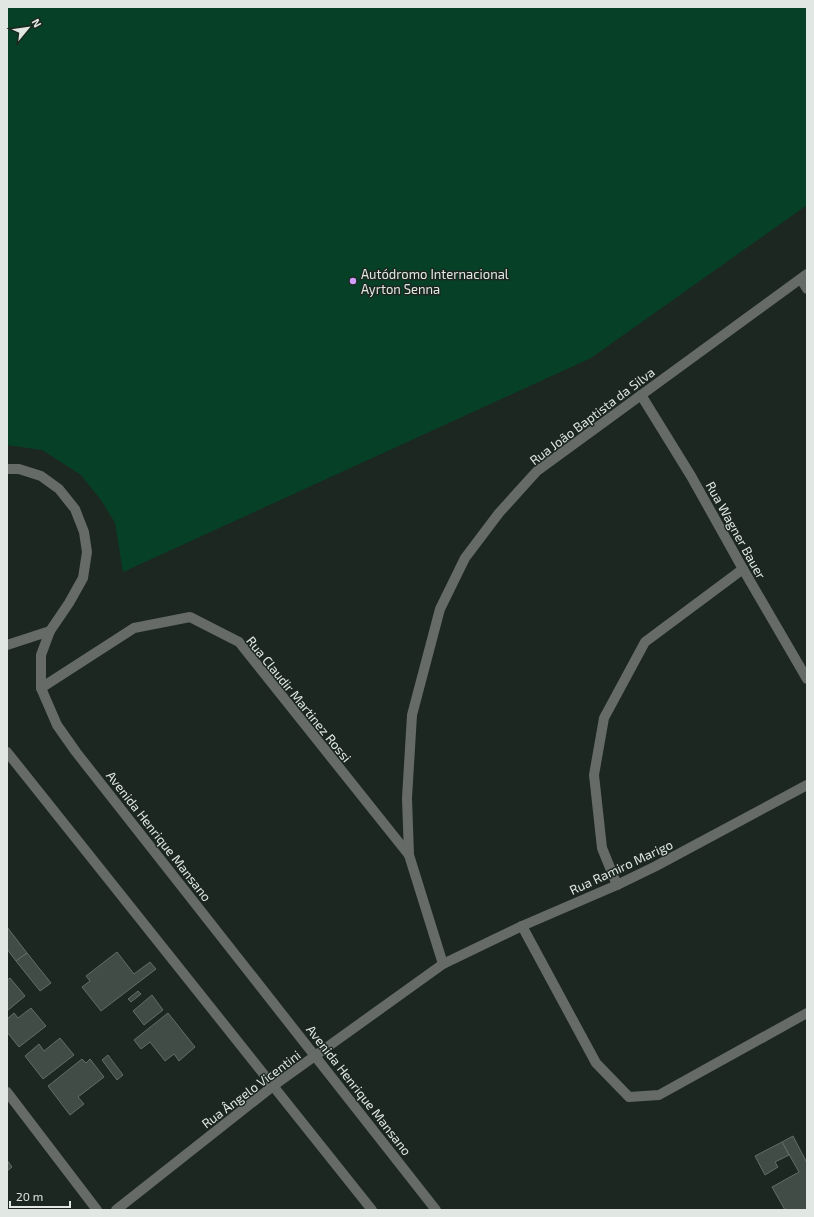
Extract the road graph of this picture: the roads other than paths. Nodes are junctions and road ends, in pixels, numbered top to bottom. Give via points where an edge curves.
1 (804, 276) edge
2 (807, 289) edge
3 (641, 395) junction
4 (7, 469) edge
5 (743, 569) junction
6 (50, 631) junction
7 (7, 646) edge
8 (807, 679) edge
9 (41, 688) junction
10 (7, 752) edge
11 (807, 785) edge
12 (409, 855) junction
13 (617, 885) junction
14 (522, 926) junction
15 (443, 964) junction
16 (807, 1013) edge
17 (315, 1056) junction
18 (273, 1086) junction
19 (7, 1092) edge
20 (97, 1210) edge
21 (116, 1210) edge
22 (372, 1210) edge
23 (436, 1210) edge

1 - 2 street
1 - 3 street, Rua João Baptista da Silva
3 - 5 street, Rua Wagner Bauer via 691,476
3 - 12 street, Rua João Baptista da Silva via 537,471 499,512 465,558 440,609 412,715 407,798
4 - 6 street, Avenida Henrique Mansano via 19,469 41,476 59,489 76,509 84,532 87,552 83,578
5 - 8 street, Rua Wagner Bauer
5 - 13 street via 645,642 604,718 594,775 602,848
6 - 7 street
6 - 9 street, Avenida Henrique Mansano via 41,656
9 - 12 street, Rua Claudir Martinez Rossi via 134,628 190,617 239,642
9 - 17 street, Avenida Henrique Mansano via 57,725 76,752
10 - 18 street
11 - 13 street, Rua Ramiro Marigo
12 - 15 street, Rua Claudir Martinez Rossi
13 - 14 street, Rua Ramiro Marigo
14 - 15 street, Rua Ramiro Marigo
14 - 16 street via 596,1063 629,1097 659,1094
15 - 17 street, Rua Ângelo Vicentini
17 - 18 street, Rua Ângelo Vicentini
17 - 23 street, Avenida Henrique Mansano
18 - 21 street, Rua Ângelo Vicentini
18 - 22 street
19 - 20 street

